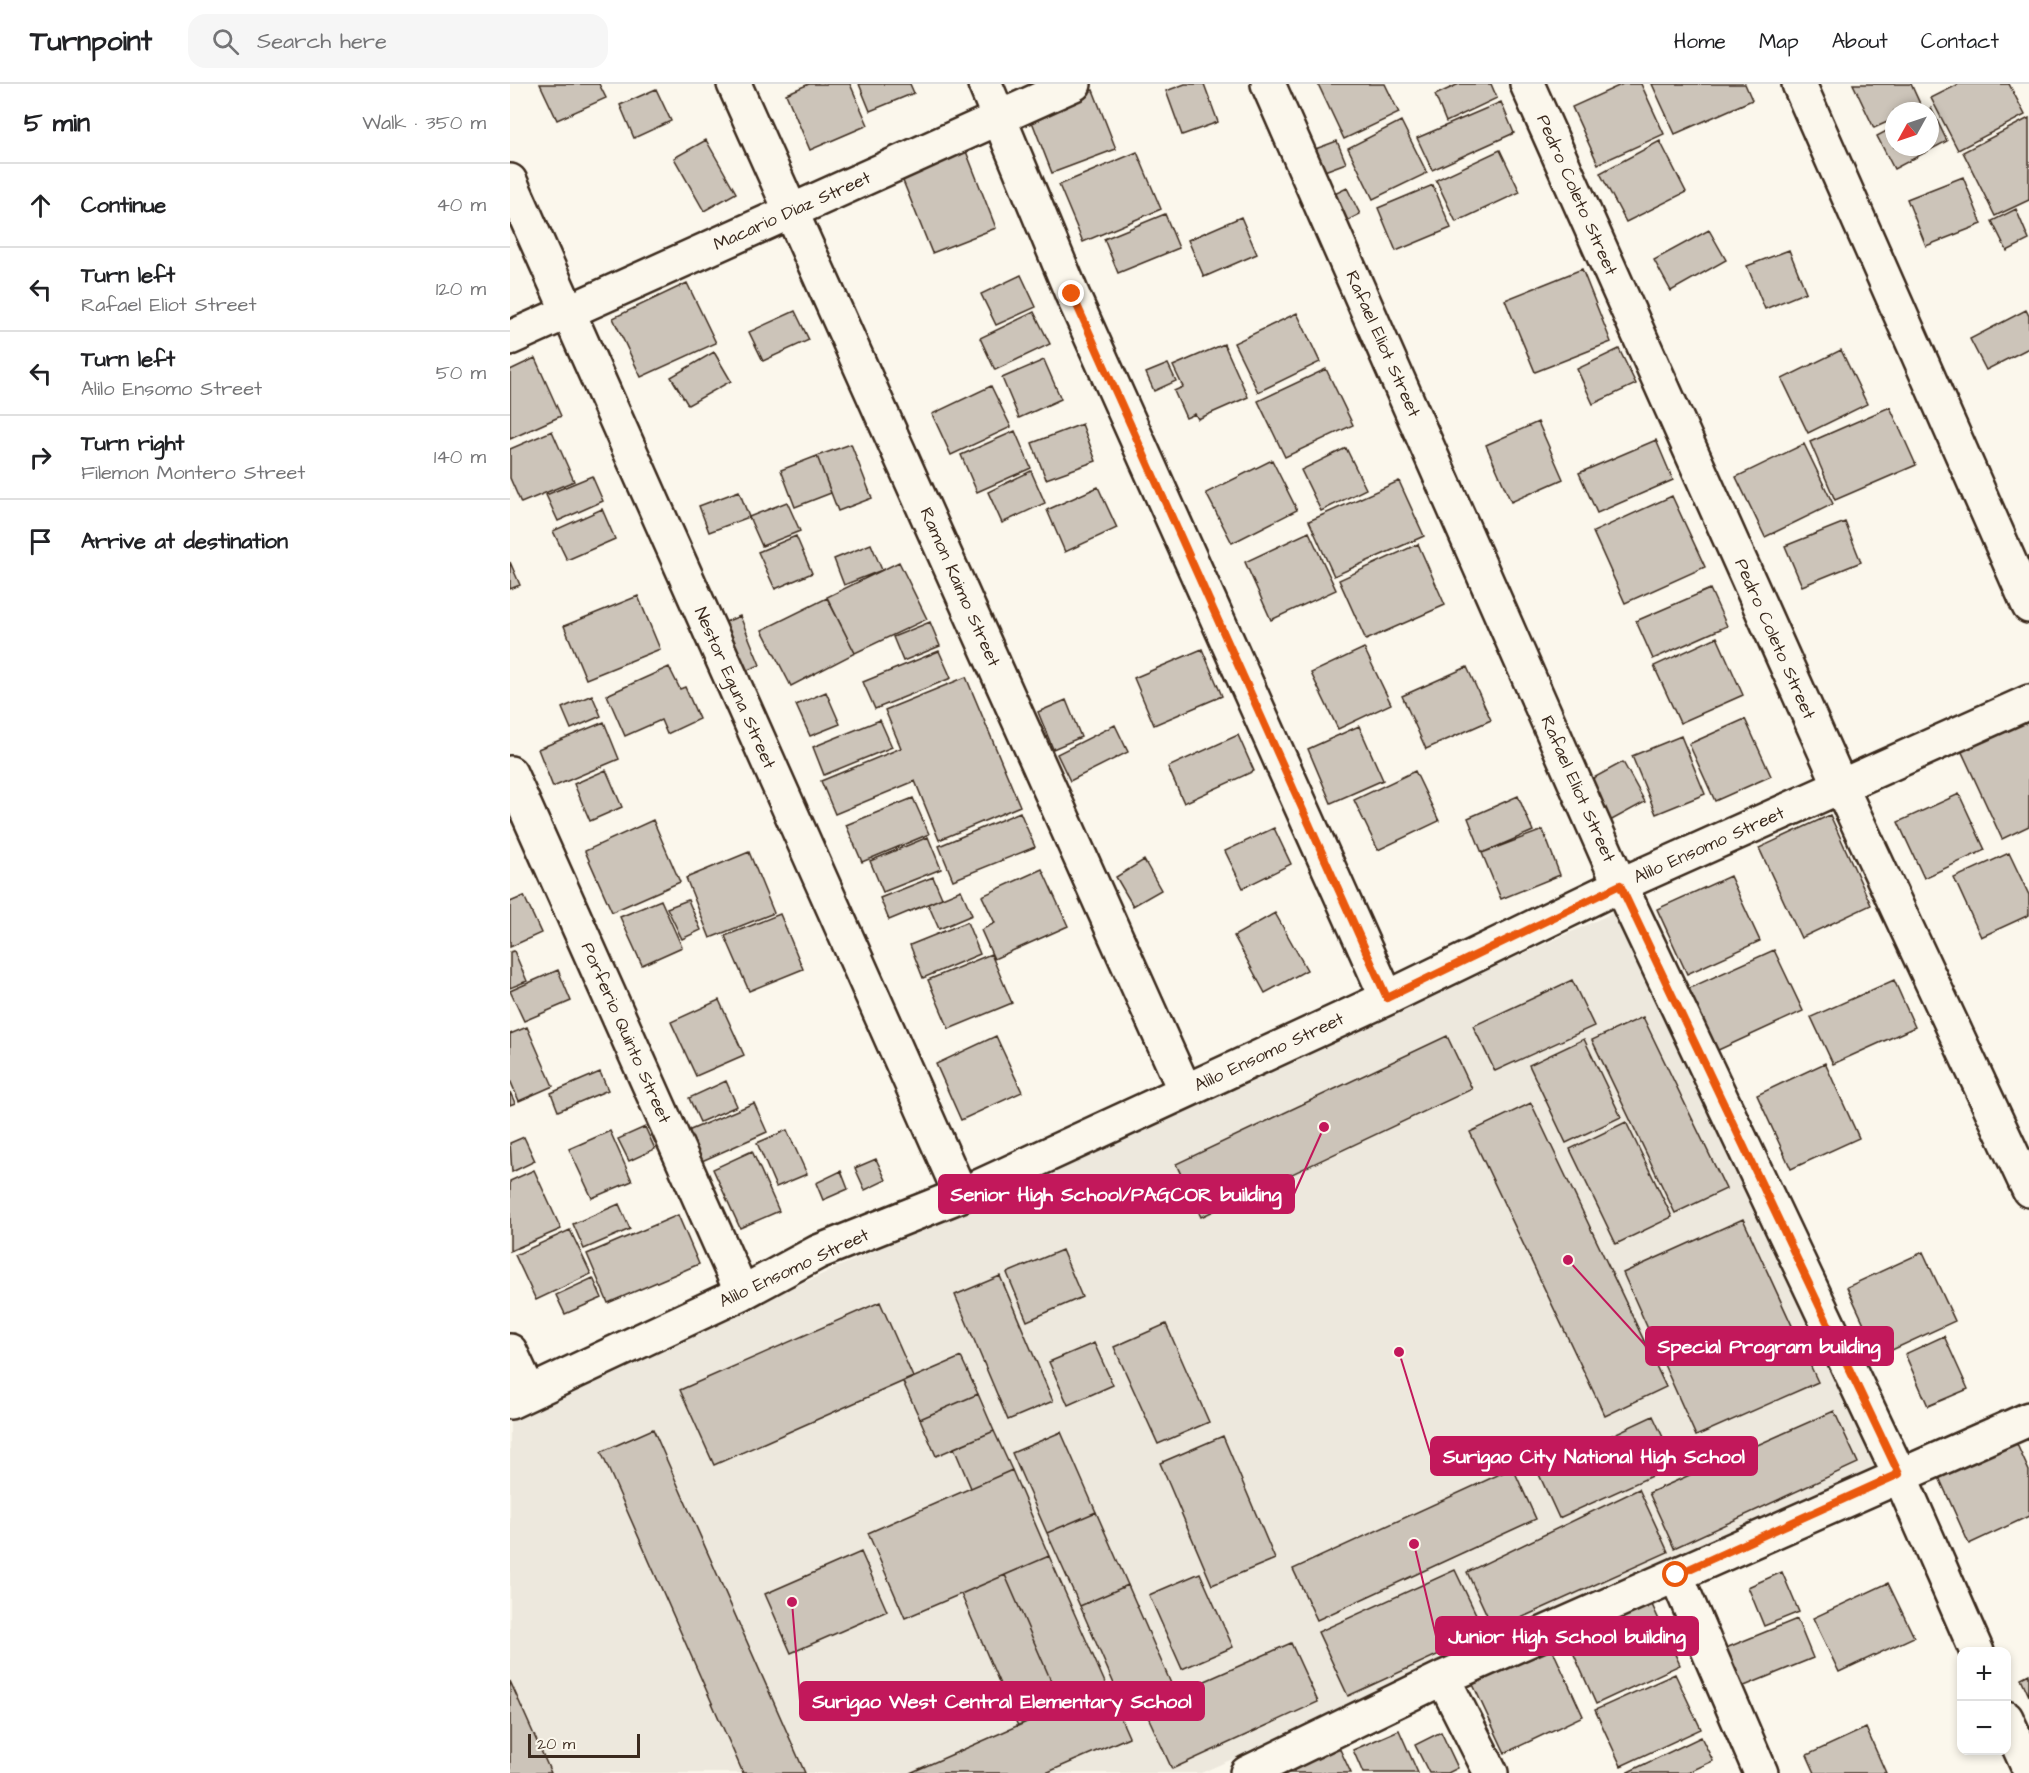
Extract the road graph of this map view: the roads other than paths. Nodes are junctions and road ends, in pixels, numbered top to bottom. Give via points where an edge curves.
1 (734, 84) edge
2 (985, 84) edge
3 (1074, 84) edge
4 (1268, 84) edge
5 (1527, 84) edge
6 (1799, 84) edge
7 (999, 117) junction
8 (510, 181) edge
9 (791, 212) junction
10 (568, 312) junction
11 (510, 338) edge
12 (2029, 606) edge
13 (2029, 702) edge
14 (510, 773) edge
15 (1840, 785) junction
16 (1620, 885) junction
17 (1387, 998) junction
18 (1185, 1091) junction
19 (2029, 1190) edge
20 (961, 1196) junction
21 (742, 1293) junction
22 (510, 1351) edge
23 (519, 1397) edge
24 (2029, 1419) edge
25 (1899, 1474) junction
26 (1676, 1575) junction
27 (1975, 1647) edge
28 (1443, 1678) junction
29 (2011, 1727) edge
30 (2029, 1769) edge
31 (1247, 1773) edge
32 (1491, 1773) edge
33 (1761, 1773) edge

1 - 9 street, Ramon Kaimo Street
2 - 7 street
3 - 7 street, Macario Diaz Street
4 - 16 street, Rafael Eliot Street
5 - 15 street, Pedro Coleto Street
6 - 12 street
7 - 9 street, Macario Diaz Street
7 - 17 street via 1072,294
8 - 10 street, Nestor Eguna Street
9 - 10 street, Macario Diaz Street
9 - 18 street, Ramon Kaimo Street
10 - 11 street, Macario Diaz Street
10 - 20 street, Nestor Eguna Street
13 - 15 street, Alilo Ensomo Street
14 - 21 street, Porferio Quinto Street
15 - 16 street, Alilo Ensomo Street
15 - 19 street, Pedro Coleto Street
16 - 17 street, Alilo Ensomo Street
16 - 25 street, Rafael Eliot Street
17 - 18 street, Alilo Ensomo Street
18 - 20 street, Alilo Ensomo Street
20 - 21 street, Alilo Ensomo Street via 818,1252
21 - 23 street, Alilo Ensomo Street
22 - 23 street
24 - 25 street
25 - 26 street
25 - 27 street, Rafael Eliot Street
26 - 28 street
26 - 33 street
28 - 31 street
28 - 32 street
29 - 30 street

